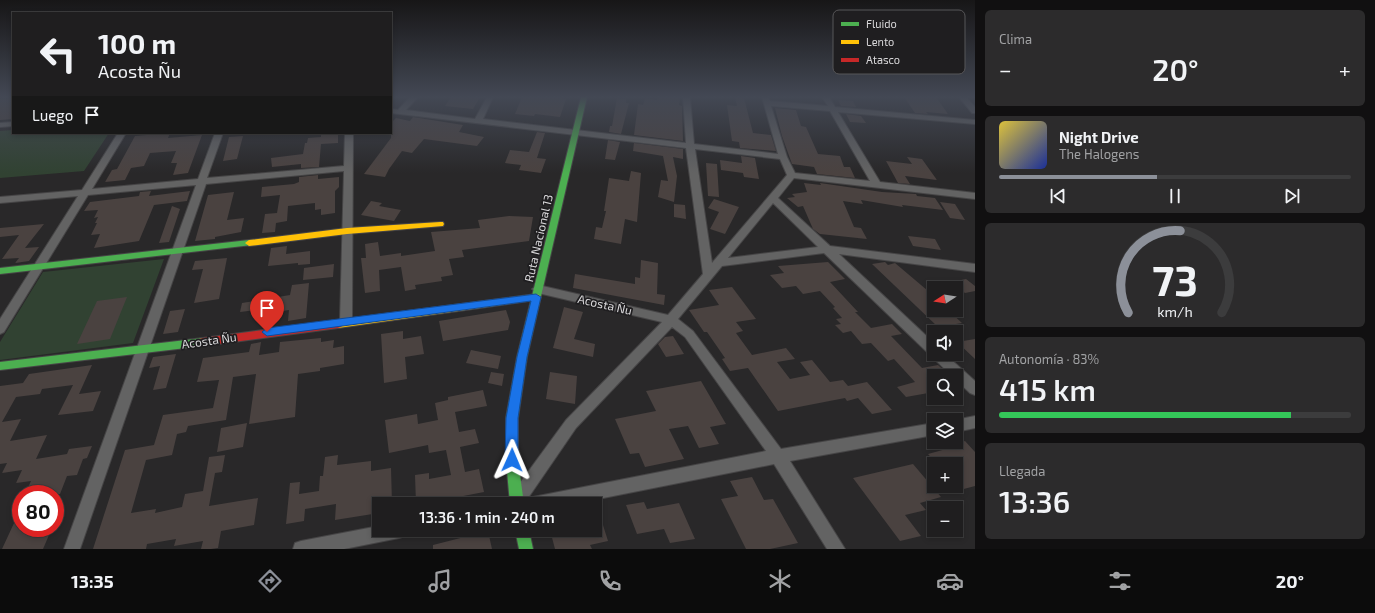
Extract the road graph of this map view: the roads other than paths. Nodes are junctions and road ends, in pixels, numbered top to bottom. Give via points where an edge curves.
1 (492, 123) edge
2 (577, 123) edge
3 (689, 123) edge
4 (773, 123) edge
5 (841, 123) edge
6 (12, 124) edge
7 (0, 125) edge
8 (575, 132) junction
9 (121, 134) edge
10 (219, 134) edge
11 (349, 134) edge
12 (690, 146) junction
13 (783, 157) junction
14 (348, 168) junction
15 (792, 175) junction
16 (201, 181) junction
17 (877, 184) junction
18 (86, 192) junction
19 (975, 196) edge
20 (773, 198) junction
21 (0, 200) edge
22 (440, 224) dead end
23 (347, 231) junction
24 (825, 249) junction
25 (175, 253) junction
26 (720, 264) junction
27 (38, 268) junction
28 (975, 268) edge
29 (0, 271) edge
30 (709, 276) junction
31 (537, 293) junction
32 (671, 320) junction
33 (346, 321) junction
34 (0, 328) edge
35 (927, 344) edge
36 (141, 350) junction
37 (945, 361) edge
38 (0, 366) edge
39 (975, 389) edge
40 (975, 422) edge
41 (963, 425) edge
42 (927, 431) edge
43 (778, 456) junction
44 (516, 497) edge
45 (521, 497) edge
46 (569, 497) edge
47 (372, 535) edge
48 (523, 537) edge
49 (72, 549) edge
50 (301, 549) edge
51 (526, 549) edge
52 (837, 549) edge

1 - 8 street
2 - 8 main road, Ruta Nacional 13
3 - 12 street
4 - 13 street
5 - 17 street
6 - 7 street
8 - 12 street
8 - 31 main road, Ruta Nacional 13
9 - 18 street
10 - 16 street
11 - 14 street
12 - 13 street
12 - 30 street
13 - 15 street
14 - 16 street
14 - 23 street
15 - 17 street
15 - 20 street
16 - 18 street
16 - 25 street
17 - 19 street
18 - 21 street
18 - 27 street
20 - 24 street
20 - 26 street
22 - 23 main road
23 - 25 main road
23 - 33 street
24 - 26 street
24 - 28 street
24 - 35 street
25 - 27 main road
25 - 36 street
26 - 30 street
27 - 29 main road
27 - 34 street
30 - 32 street
31 - 32 street, Acosta Ñu
31 - 33 main road, Acosta Ñu
31 - 44 main road, Ruta Nacional 13 via 522,357 512,418 512,460
32 - 43 street via 689,334
32 - 45 street via 571,424
33 - 36 main road, Acosta Ñu
36 - 38 main road, Acosta Ñu
36 - 49 street
37 - 39 street
40 - 41 street
42 - 43 street
43 - 46 street
43 - 52 street
47 - 50 street
48 - 51 main road

